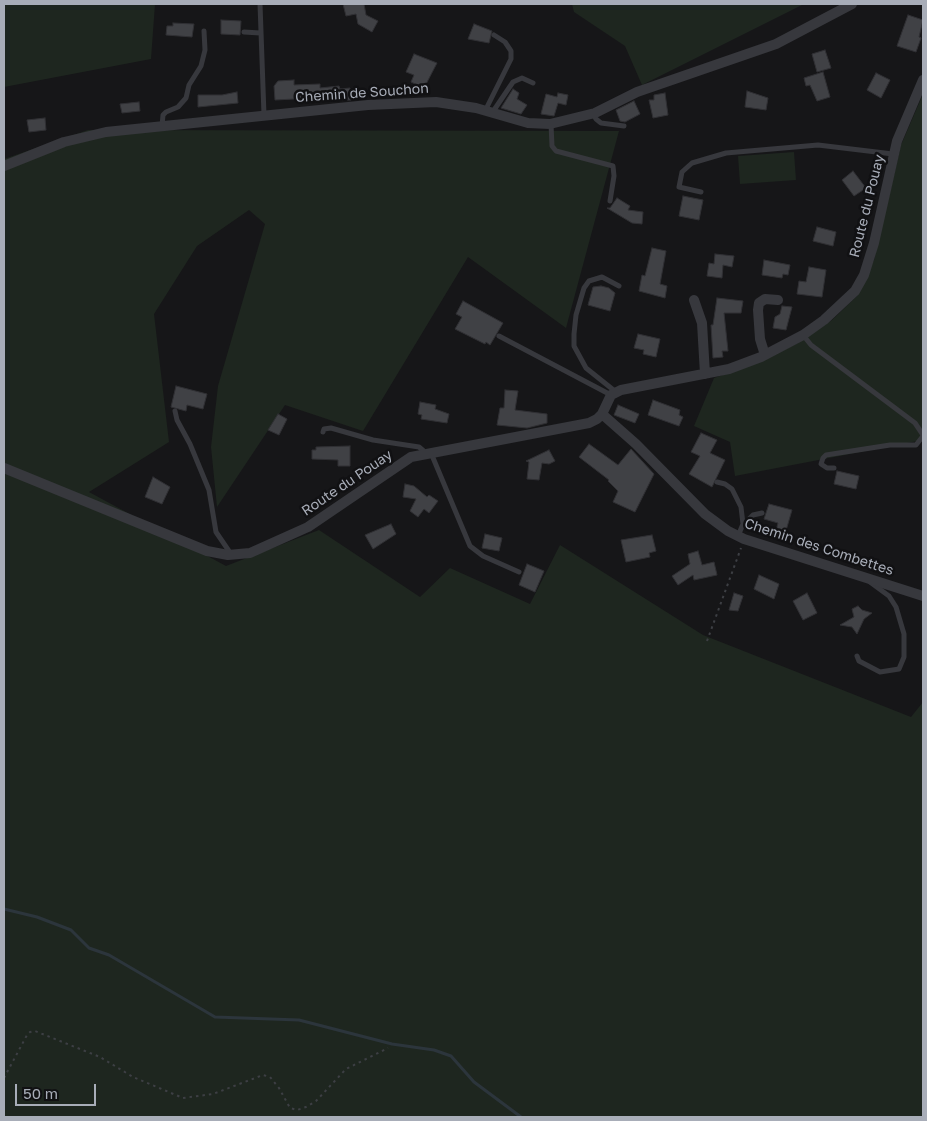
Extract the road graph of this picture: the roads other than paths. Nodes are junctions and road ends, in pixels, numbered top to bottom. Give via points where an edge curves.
1 (260, 4) edge
2 (852, 4) edge
3 (204, 31) dead end
4 (244, 32) dead end
5 (260, 33) junction
6 (494, 35) dead end
7 (923, 80) edge
8 (533, 83) dead end
9 (488, 112) junction
10 (594, 114) junction
11 (264, 115) junction
12 (550, 124) junction
13 (162, 126) junction
14 (624, 126) dead end
15 (894, 154) junction
16 (4, 166) edge
17 (701, 192) dead end
18 (610, 201) dead end
19 (619, 286) dead end
20 (694, 300) dead end
21 (778, 300) dead end
22 (803, 335) junction
23 (499, 336) dead end
24 (765, 355) junction
25 (705, 374) junction
26 (614, 394) junction
27 (175, 411) dead end
28 (602, 414) junction
29 (323, 432) dead end
30 (923, 436) edge
31 (428, 453) junction
32 (4, 468) edge
33 (834, 468) dead end
34 (717, 482) dead end
35 (762, 513) dead end
36 (743, 524) junction
37 (741, 538) junction
38 (231, 555) junction
39 (519, 572) dead end
40 (866, 577) junction
41 (923, 596) edge
42 (857, 656) dead end

1 - 5 lane
2 - 10 street, Chemin de Souchon via 776,44 637,92
3 - 13 lane via 205,50 201,66 189,85 186,98 182,104 166,112
4 - 5 lane
5 - 11 lane via 264,54
6 - 9 lane via 506,42 511,59
7 - 15 street, Route du Pouay
8 - 9 lane via 522,78 514,82
9 - 11 street, Chemin de Souchon via 423,101
9 - 12 street, Chemin de Souchon via 528,123
10 - 12 street, Chemin de Souchon
10 - 14 lane via 601,123
11 - 13 street, Chemin de Souchon
12 - 18 lane via 552,146 556,151 612,166
13 - 16 street, Chemin de Souchon via 106,132 64,142
15 - 17 lane via 818,145 726,153 692,163 682,172 679,187
15 - 22 street, Route du Pouay via 864,275 842,306
19 - 26 lane via 602,277 589,281 576,315 574,334 574,346 586,368
20 - 25 street via 702,323
21 - 24 street via 765,299 759,303 760,339
22 - 24 street, Route du Pouay
22 - 30 lane via 811,345 915,423
23 - 26 lane
24 - 25 street, Route du Pouay
25 - 26 street, Route du Pouay via 630,387
26 - 28 street
27 - 38 lane via 176,420 209,490 216,532
28 - 31 street, Route du Pouay via 589,423
28 - 37 street, Chemin des Combettes via 705,514
29 - 31 lane via 331,428 372,440 419,448
30 - 33 lane via 916,445 890,445 826,455 821,464
31 - 38 street, Route du Pouay via 410,457 308,527 271,545
31 - 39 lane via 470,546 483,556
32 - 38 street, Route du Pouay via 207,550
34 - 36 lane via 732,490 741,507
35 - 36 lane via 753,515
36 - 37 lane
37 - 40 street, Chemin des Combettes
40 - 41 street, Chemin des Combettes
40 - 42 lane via 893,601 904,634 904,657 899,669 880,672 858,661

